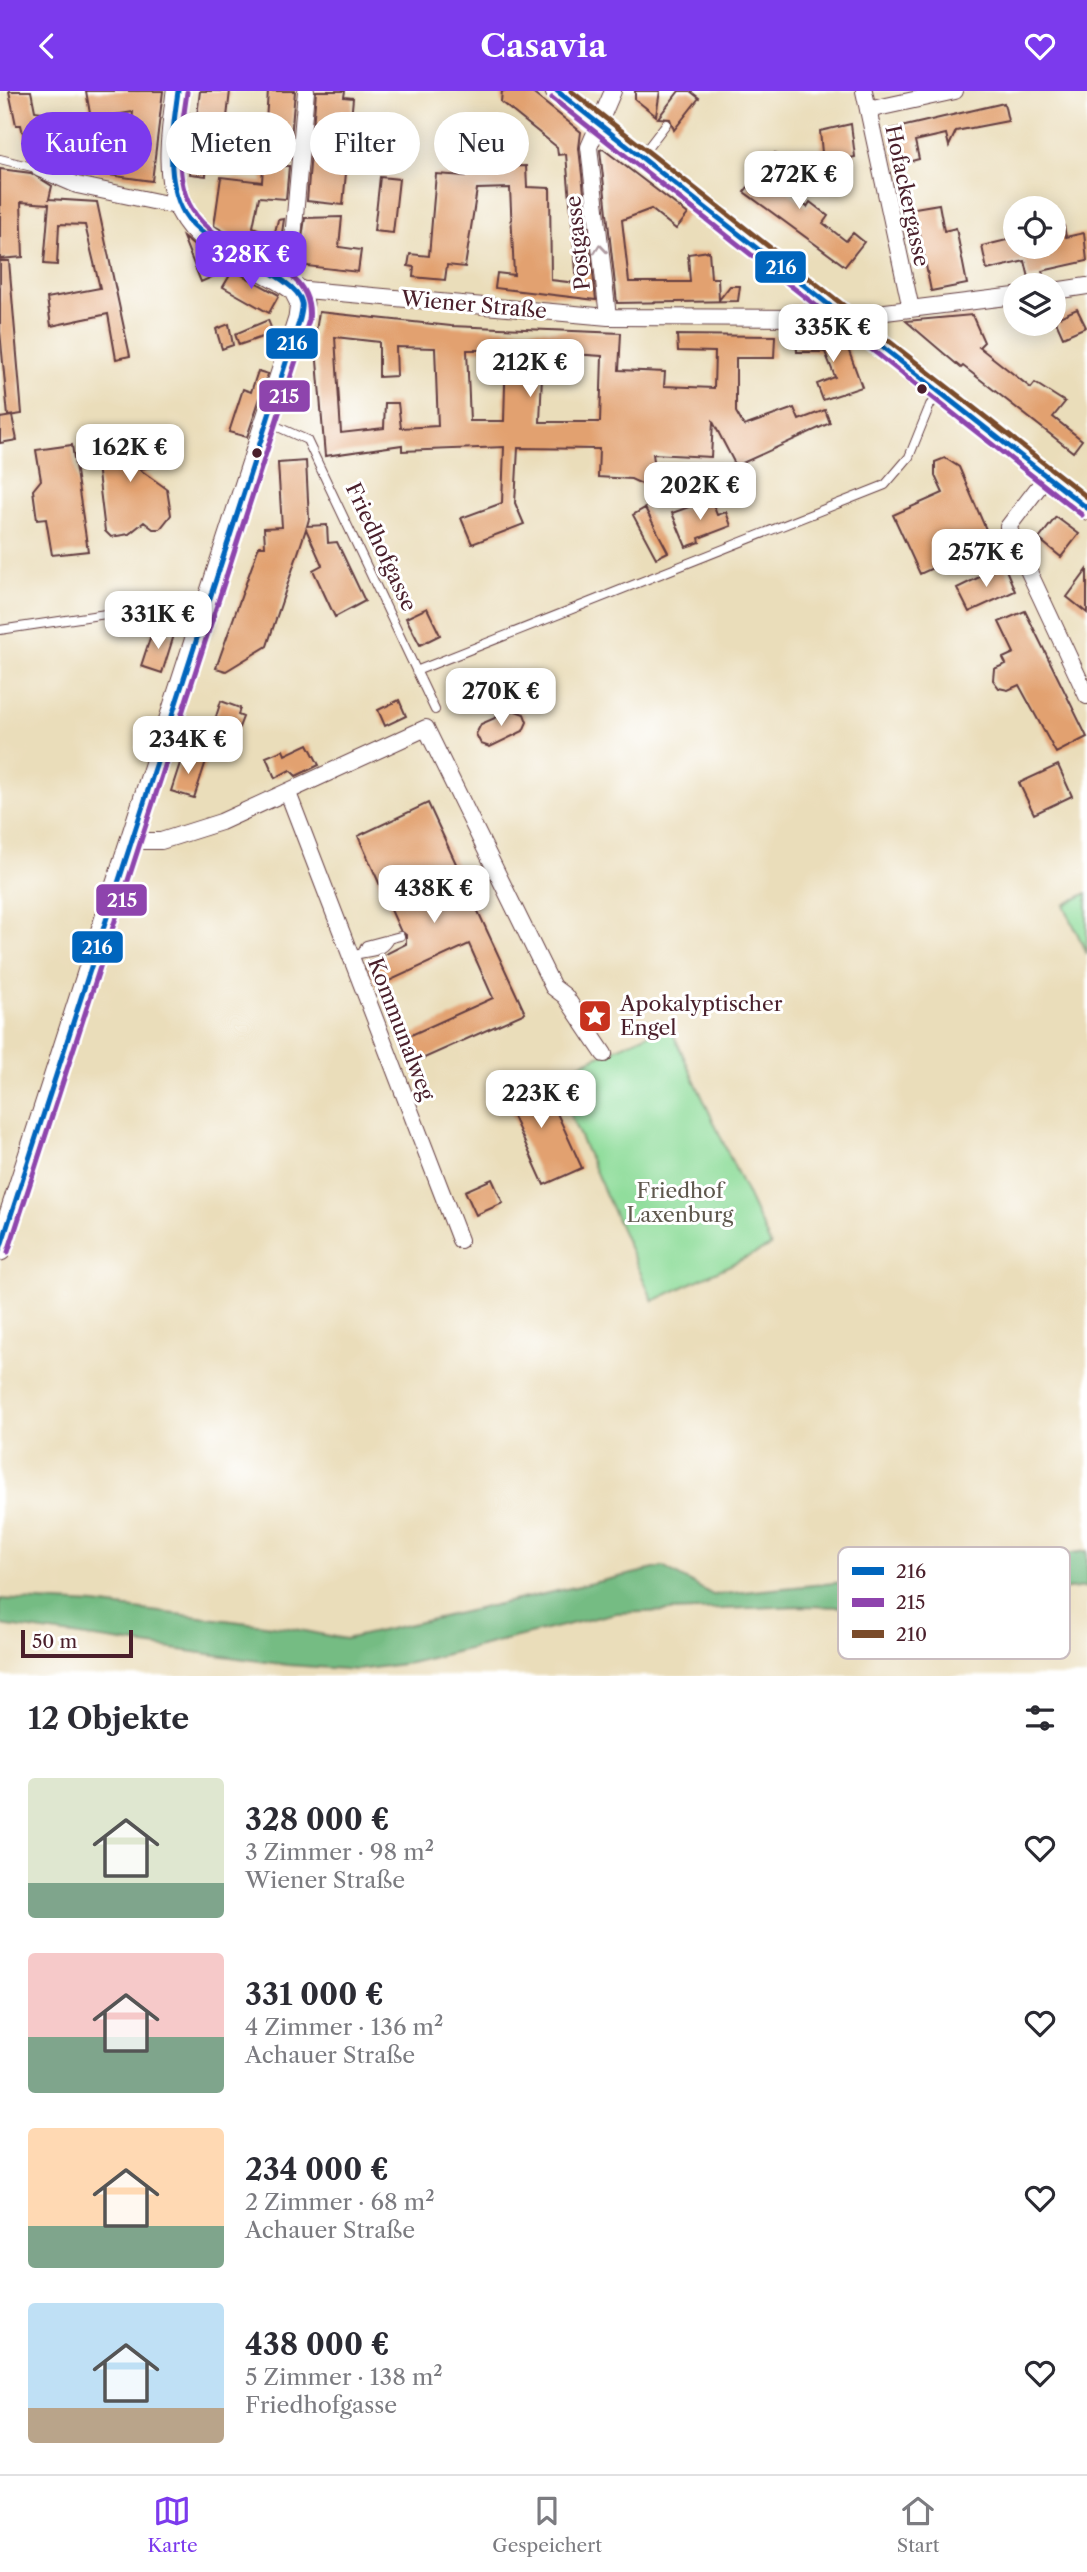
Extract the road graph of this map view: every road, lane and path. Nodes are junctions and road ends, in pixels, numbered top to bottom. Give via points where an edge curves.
1 (178, 91) edge
2 (306, 91) edge
3 (556, 91) edge
4 (613, 91) edge
5 (864, 91) edge
6 (955, 91) edge
7 (868, 110) junction
8 (666, 124) dead end
9 (599, 125) junction
10 (641, 156) junction
11 (0, 159) edge
12 (21, 164) edge
13 (54, 175) edge
14 (181, 207) junction
15 (289, 284) junction
16 (1087, 286) edge
17 (1066, 289) edge
18 (1003, 298) edge
19 (911, 309) junction
20 (846, 316) junction
21 (608, 317) junction
22 (941, 391) junction
23 (269, 423) junction
24 (1046, 476) junction
25 (1087, 508) edge
26 (208, 598) junction
27 (0, 630) edge
28 (416, 671) junction
29 (1087, 696) edge
30 (435, 710) dead end
31 (288, 793) junction
32 (130, 841) junction
33 (400, 936) dead end
34 (357, 954) junction
35 (604, 1054) dead end
36 (460, 1240) dead end
37 (0, 1249) edge

1 - 14 street via 170,168
2 - 15 street
3 - 9 street
4 - 9 street, Postgasse
5 - 7 street, Hofackergasse
6 - 7 street
7 - 19 street, Hofackergasse
8 - 10 lane
9 - 10 street
21 -> 9 street, Postgasse via 589,147
10 - 20 street
11 - 12 lane
13 - 14 street via 77,185
14 - 15 street, Wiener Straße via 193,229 214,244
15 - 21 street, Wiener Straße
15 - 23 street via 302,303 300,319
16 - 17 street
18 - 19 street, Wiener Straße
19 - 20 street, Wiener Straße
20 - 21 street, Wiener Straße
20 - 22 street
22 - 24 street
22 - 28 lane via 930,405 909,457 885,485
23 - 26 street
23 - 28 lane, Friedhofgasse via 307,440
24 - 25 street
24 - 29 street via 1008,527
26 - 27 lane
26 - 32 street
28 - 30 lane, Friedhofgasse
31 - 32 street via 173,838
31 - 34 street, Kommunalweg
31 - 35 street via 426,728 553,987 565,996
32 - 37 street
33 - 34 lane via 372,942
34 - 36 street, Kommunalweg

